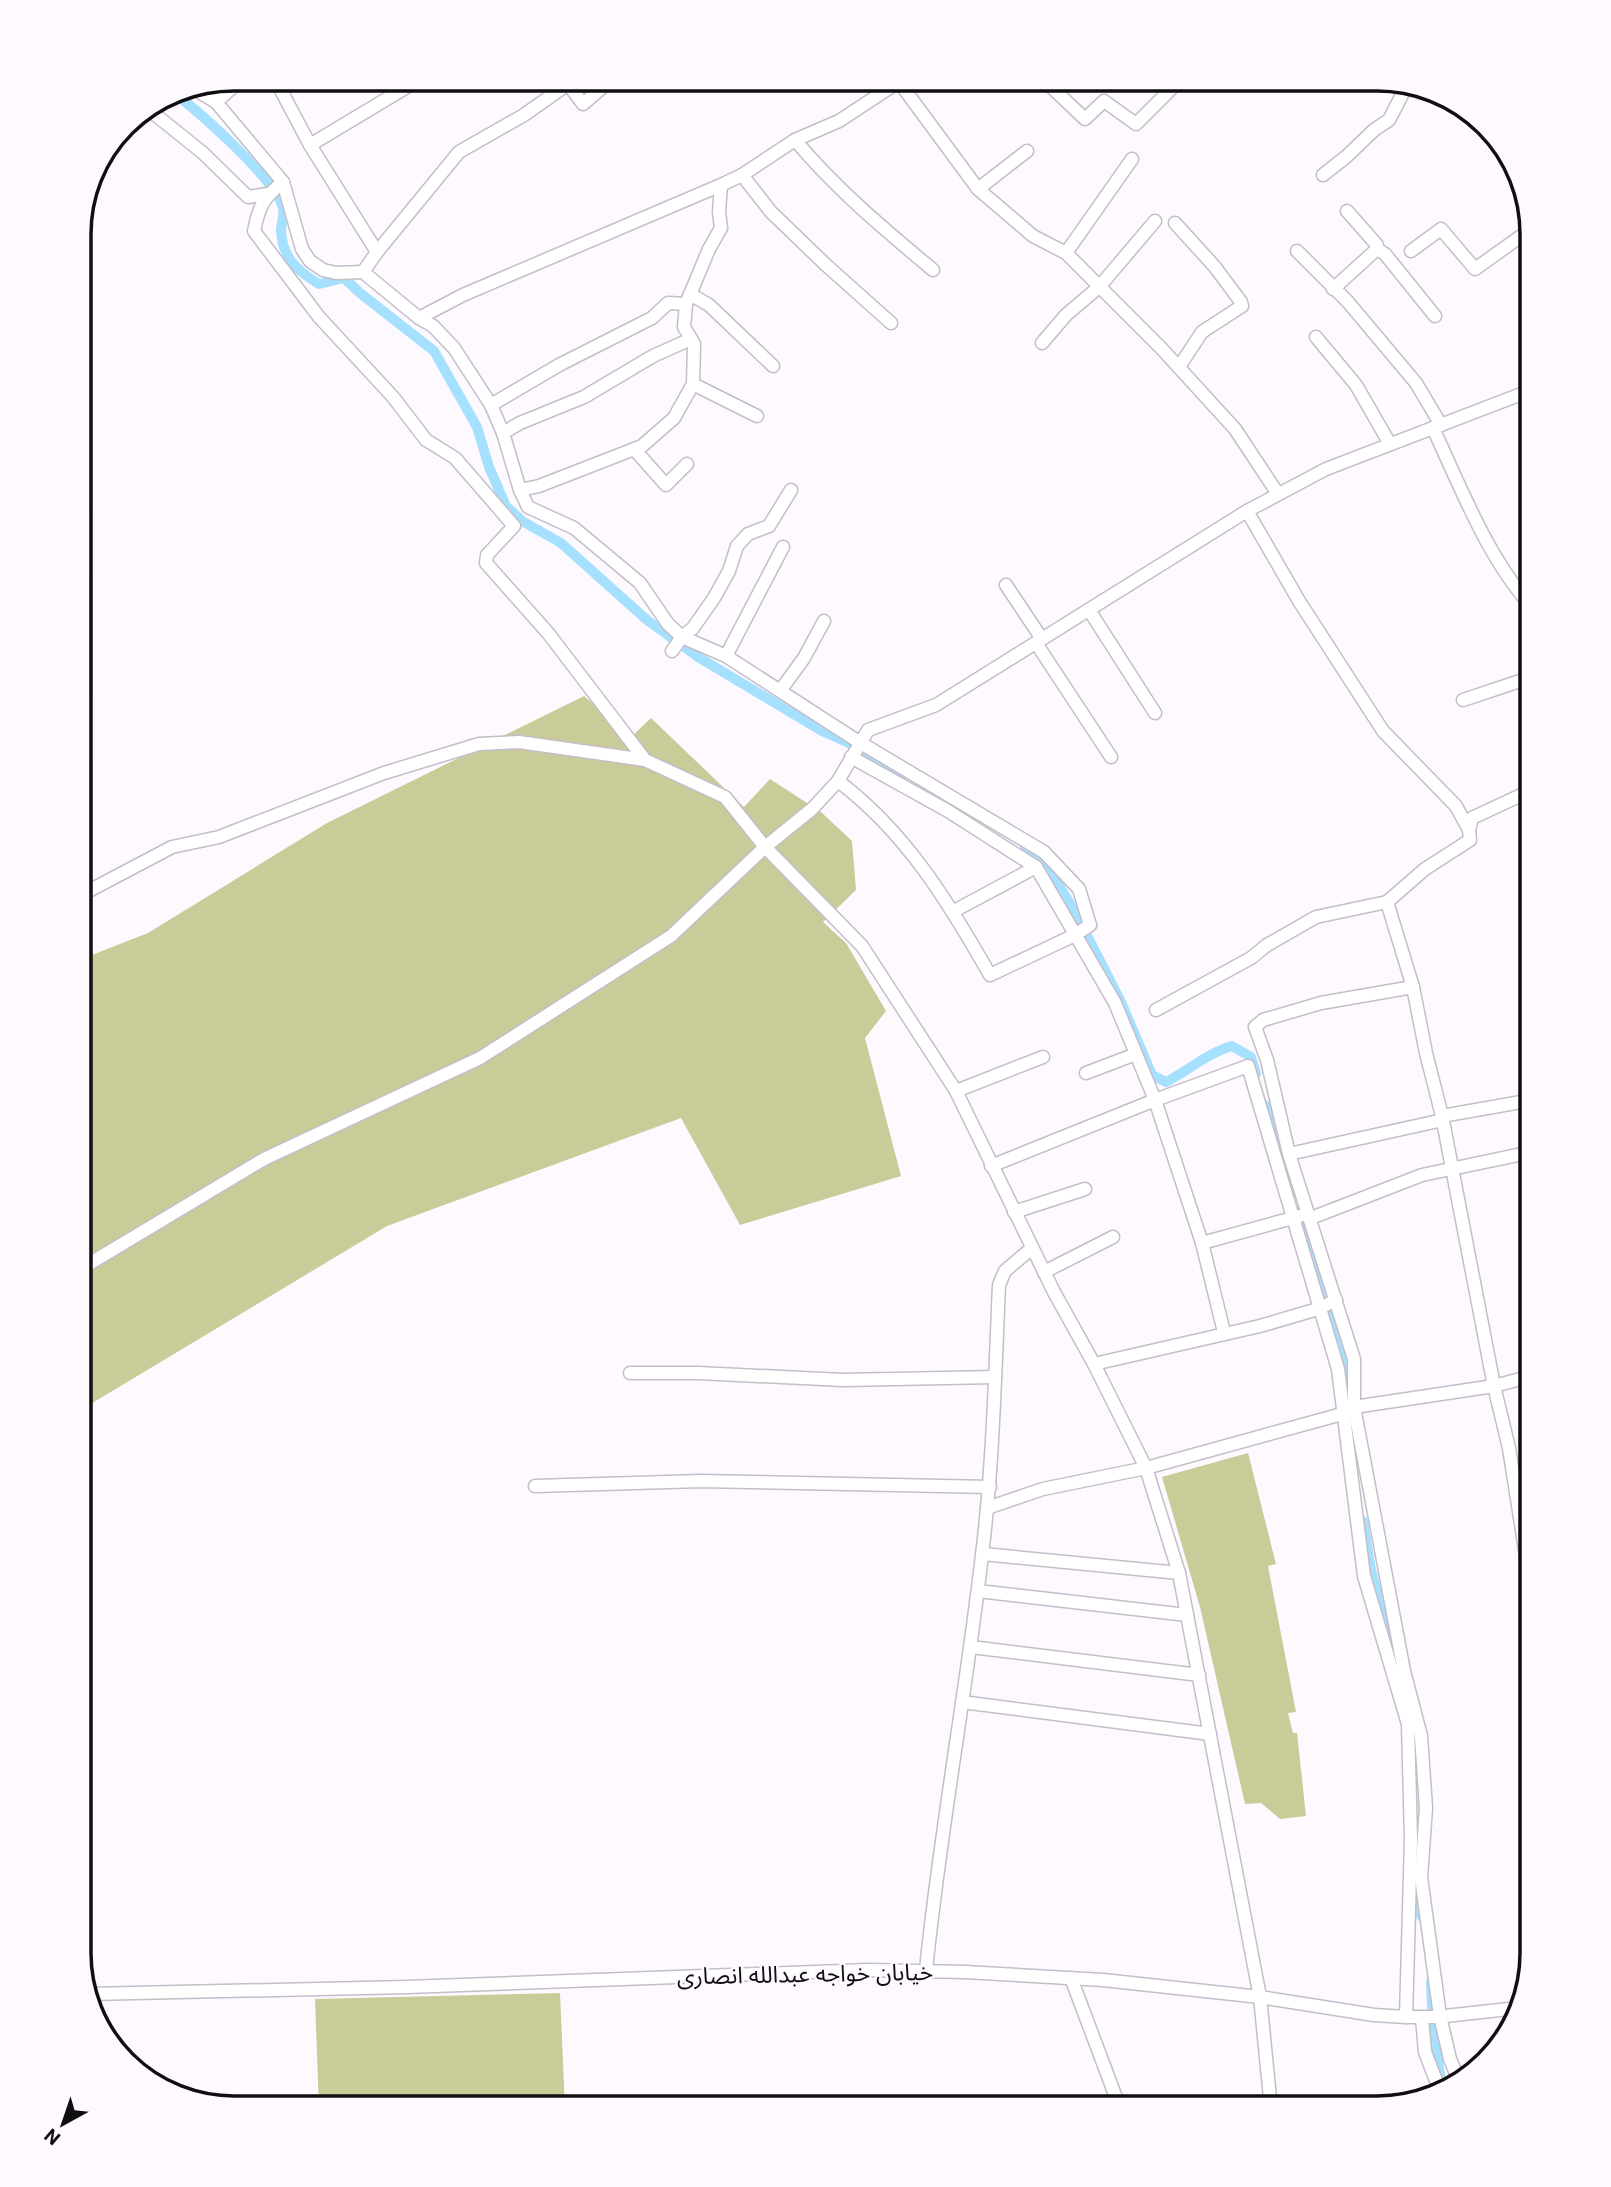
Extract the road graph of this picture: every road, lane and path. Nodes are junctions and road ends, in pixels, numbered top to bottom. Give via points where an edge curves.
1 (228, 91) edge
2 (281, 91) edge
3 (400, 91) edge
4 (557, 91) edge
5 (576, 91) edge
6 (598, 91) edge
7 (884, 91) edge
8 (909, 91) edge
9 (1056, 91) edge
10 (1169, 91) edge
11 (206, 94) edge
12 (1402, 94) edge
13 (216, 102) junction
14 (155, 115) edge
15 (795, 140) junction
16 (310, 145) junction
17 (1027, 151) dead end
18 (1132, 159) dead end
19 (742, 175) junction
20 (1323, 175) dead end
21 (283, 182) junction
22 (721, 186) junction
23 (978, 189) junction
24 (268, 194) junction
25 (1347, 211) dead end
26 (1155, 221) dead end
27 (1175, 223) dead end
28 (1520, 237) edge
29 (1377, 249) junction
30 (1297, 251) dead end
31 (1411, 251) dead end
32 (377, 252) junction
33 (1066, 253) junction
34 (933, 270) dead end
35 (363, 272) junction
36 (1100, 286) junction
37 (1333, 289) junction
38 (688, 299) junction
39 (1435, 316) dead end
40 (419, 318) junction
41 (891, 323) dead end
42 (1316, 337) dead end
43 (691, 338) junction
44 (1042, 343) dead end
45 (773, 366) dead end
46 (1178, 367) junction
47 (693, 384) junction
48 (1520, 395) edge
49 (491, 405) junction
50 (757, 415) dead end
51 (1437, 427) junction
52 (503, 433) junction
53 (1390, 444) junction
54 (634, 449) junction
55 (687, 464) dead end
56 (520, 490) junction
57 (791, 490) dead end
58 (1278, 494) junction
59 (528, 507) junction
60 (1247, 511) junction
61 (514, 526) junction
62 (783, 547) dead end
63 (1006, 585) dead end
64 (1520, 593) edge
65 (1089, 610) junction
66 (824, 621) dead end
67 (682, 637) junction
68 (1039, 641) junction
69 (672, 651) dead end
70 (726, 656) junction
71 (1520, 681) edge
72 (780, 691) junction
73 (1463, 700) dead end
74 (1155, 713) dead end
75 (859, 742) junction
76 (851, 757) junction
77 (1111, 757) dead end
78 (645, 760) junction
79 (838, 781) junction
80 (1520, 796) edge
81 (1469, 830) junction
82 (765, 847) junction
83 (1036, 867) junction
84 (91, 890) edge
85 (1387, 902) junction
86 (954, 911) junction
87 (1075, 935) junction
88 (1413, 987) junction
89 (1156, 1010) dead end
90 (1136, 1055) junction
91 (1042, 1057) dead end
92 (1267, 1060) junction
93 (1248, 1066) junction
94 (1086, 1073) dead end
95 (956, 1091) junction
96 (1155, 1100) junction
97 (1520, 1102) edge
98 (1443, 1118) junction
99 (1289, 1154) junction
100 (1520, 1154) edge
101 (991, 1166) junction
102 (1452, 1167) junction
103 (1085, 1189) dead end
104 (1014, 1212) junction
105 (1310, 1216) junction
106 (1292, 1218) junction
107 (1113, 1237) dead end
108 (1202, 1243) junction
109 (1032, 1248) junction
110 (91, 1263) edge
111 (1044, 1272) junction
112 (1336, 1300) junction
113 (1318, 1309) junction
114 (1224, 1332) junction
115 (1094, 1364) junction
116 (630, 1373) dead end
117 (995, 1377) junction
118 (1520, 1379) edge
119 (1494, 1385) junction
120 (1348, 1411) junction
121 (1146, 1468) junction
122 (535, 1486) dead end
123 (990, 1487) junction
124 (987, 1508) junction
125 (1520, 1518) edge
126 (983, 1554) junction
127 (1179, 1573) junction
128 (978, 1591) junction
129 (1187, 1615) junction
130 (971, 1647) junction
131 (1199, 1675) junction
132 (962, 1702) junction
133 (1210, 1734) junction
134 (926, 1970) junction
135 (1071, 1978) junction
136 (97, 1994) edge
137 (1260, 1997) junction
138 (1509, 2009) edge
139 (1440, 2016) junction
140 (1406, 2017) junction
141 (1422, 2018) junction
142 (1456, 2072) edge
143 (1437, 2083) edge
144 (1115, 2096) edge
145 (1270, 2096) edge

1 - 13 street
2 - 16 street
3 - 16 street
4 - 32 street via 458,152
5 - 6 street via 583,104
7 - 15 street via 839,121
8 - 23 street
9 - 10 street via 1085,119 1104,101 1136,124
11 - 13 street
12 - 20 street via 1389,120
13 - 21 street
14 - 24 street via 248,197
15 - 19 street
15 - 34 street via 831,181
16 - 32 street
17 - 23 street
18 - 33 street
19 - 22 street
19 - 41 street via 771,212
21 - 24 street
21 - 35 street via 302,249 310,261 337,273
22 - 38 street via 721,228
22 - 40 street
23 - 33 street via 1033,236
24 - 61 street via 254,231 319,317 426,440 455,458
25 - 29 street
26 - 36 street
27 - 46 street via 1242,306 1202,332
28 - 31 street via 1475,269 1441,229
29 - 37 street
29 - 39 street
30 - 37 street
32 - 35 street
33 - 36 street
35 - 40 street
36 - 44 street
36 - 46 street
37 - 51 street via 1416,383
38 - 43 street via 684,327
38 - 45 street via 709,305
38 - 49 street via 668,303 652,318
40 - 49 street via 454,348
42 - 53 street via 1356,386
43 - 47 street
43 - 52 street via 584,397
46 - 58 street via 1235,429
47 - 50 street
47 - 54 street via 674,418
48 - 51 street
49 - 52 street
51 - 53 street
51 - 64 street via 1477,523
52 - 56 street
53 - 58 street
54 - 55 street via 666,485
54 - 56 street
56 - 59 street
57 - 67 street via 769,526 748,534 737,546 714,598
58 - 60 street
59 - 61 street
59 - 67 street via 574,528 640,583
60 - 65 street
60 - 81 street via 1298,601 1383,731 1456,806
61 - 78 street via 487,555 486,564 548,633
62 - 70 street
63 - 68 street
65 - 68 street
65 - 74 street
66 - 72 street
67 - 69 street
67 - 70 street
68 - 75 street via 936,705 868,730
68 - 77 street
70 - 72 street
71 - 73 street
72 - 75 street
75 - 76 street
75 - 87 street via 1044,852 1079,889 1090,925
76 - 79 street
76 - 83 street
78 - 82 street via 725,797
78 - 84 street via 519,742 479,744 384,773 219,837 172,848
79 - 82 street via 812,810
79 - 86 street via 892,828
80 - 81 street via 1472,818
81 - 85 street via 1470,840 1425,869
82 - 95 street via 862,946
82 - 110 street via 671,936 480,1058 264,1159
83 - 86 street
83 - 87 street
85 - 88 street
85 - 89 street via 1316,917
86 - 87 street via 990,975
87 - 90 street via 1115,1003
88 - 92 street via 1321,1003 1263,1020 1255,1027
88 - 98 street
90 - 94 street
90 - 96 street
91 - 95 street
92 - 93 street
92 - 99 street
93 - 96 street
93 - 106 street
95 - 101 street
96 - 101 street
96 - 108 street
97 - 98 street
98 - 99 street
98 - 102 street
99 - 105 street
100 - 102 street
101 - 104 street
102 - 105 street
102 - 119 street
103 - 104 street
104 - 109 street
105 - 106 street
105 - 112 street
106 - 108 street
106 - 113 street
107 - 111 street
108 - 114 street
109 - 111 street
109 - 117 street via 1005,1271 999,1286
111 - 115 street
112 - 113 street
112 - 120 street via 1354,1359
113 - 114 street
113 - 120 street
114 - 115 street
115 - 121 street
116 - 117 street via 843,1380
117 - 123 street
118 - 119 street
119 - 120 street
119 - 125 street
120 - 121 street
120 - 139 street via 1422,1736 1426,1808 1421,1877
120 - 140 street via 1364,1576 1408,1724 1411,1839
121 - 124 street via 1043,1489
121 - 127 street
122 - 123 street via 701,1481
123 - 124 street
124 - 126 street
126 - 127 street
126 - 128 street
127 - 129 street
128 - 129 street
128 - 130 street
129 - 131 street
130 - 131 street
130 - 132 street
131 - 133 street
132 - 133 street
132 - 134 street
133 - 137 street
134 - 135 street, خیابان خواجه عبدالله انصاری
134 - 136 street, خیابان خواجه عبدالله انصاری
135 - 137 street, خیابان خواجه عبدالله انصاری
135 - 144 street
137 - 140 street, خیابان خواجه عبدالله انصاری
137 - 145 street
138 - 139 street, خیابان خواجه عبدالله انصاری
139 - 141 street, خیابان خواجه عبدالله انصاری
139 - 142 street
140 - 141 street, خیابان خواجه عبدالله انصاری
141 - 143 street via 1425,2052

